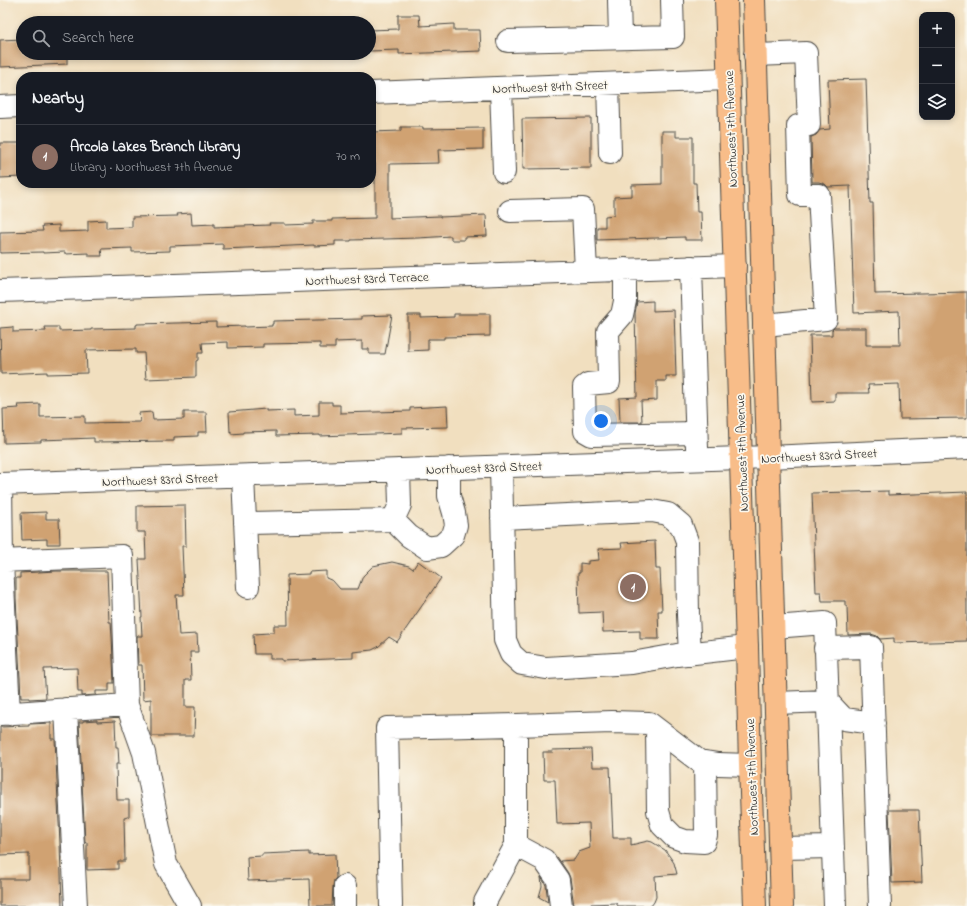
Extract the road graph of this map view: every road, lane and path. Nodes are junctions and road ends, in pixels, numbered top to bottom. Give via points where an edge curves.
1 (619, 0) edge
2 (672, 0) edge
3 (726, 0) edge
4 (754, 0) edge
5 (620, 38) junction
6 (508, 41) dead end
7 (755, 55) junction
8 (728, 79) junction
9 (608, 84) junction
10 (501, 88) junction
11 (376, 93) edge
12 (16, 106) edge
13 (0, 107) edge
14 (758, 107) junction
15 (610, 153) dead end
16 (504, 172) dead end
17 (510, 211) dead end
18 (735, 266) junction
19 (691, 267) junction
20 (625, 269) junction
21 (586, 270) junction
22 (0, 291) edge
23 (764, 324) junction
24 (696, 433) junction
25 (967, 448) edge
26 (769, 457) junction
27 (741, 458) junction
28 (697, 460) junction
29 (501, 467) junction
30 (449, 468) junction
31 (399, 470) junction
32 (243, 476) junction
33 (0, 484) edge
34 (502, 518) junction
35 (393, 520) junction
36 (245, 523) junction
37 (1, 561) edge
38 (248, 588) dead end
39 (774, 627) junction
40 (748, 647) junction
41 (825, 648) junction
42 (690, 654) junction
43 (827, 701) junction
44 (776, 703) junction
45 (127, 705) junction
46 (66, 710) junction
47 (4, 714) edge
48 (874, 723) junction
49 (516, 724) junction
50 (658, 730) junction
51 (705, 762) junction
52 (750, 765) junction
53 (516, 845) junction
54 (833, 847) junction
55 (781, 848) junction
56 (486, 905) edge
57 (76, 906) edge
58 (190, 906) edge
59 (391, 906) edge
60 (560, 906) edge
61 (755, 906) edge
62 (782, 906) edge
63 (835, 906) edge
64 (880, 906) edge

1 - 5 street
2 - 5 street via 673,37
3 - 8 main road, Northwest 7th Avenue
4 - 7 main road, Northwest 7th Avenue
5 - 6 street
7 - 14 main road, Northwest 7th Avenue
7 - 23 street via 806,53 809,125 798,126 800,195 819,195 826,318
8 - 9 street, Northwest 84th Street
8 - 14 main road via 749,92
8 - 18 main road, Northwest 7th Avenue
9 - 10 street, Northwest 84th Street
9 - 15 street
10 - 11 street, Northwest 84th Street
10 - 16 street
12 - 13 street
14 - 23 main road, Northwest 7th Avenue
17 - 21 street via 583,209
18 - 19 street, Northwest 83rd Terrace
18 - 27 main road, Northwest 7th Avenue
19 - 20 street, Northwest 83rd Terrace
19 - 24 street
20 - 21 street, Northwest 83rd Terrace
20 - 24 street via 625,301 622,316 608,331 609,382 588,384 584,387 584,431 592,435
21 - 22 street, Northwest 83rd Terrace
23 - 26 main road, Northwest 7th Avenue
24 - 28 street
25 - 26 street, Northwest 83rd Street
26 - 27 street, Northwest 83rd Street
26 - 39 main road, Northwest 7th Avenue
27 - 28 street, Northwest 83rd Street
27 - 40 main road, Northwest 7th Avenue
28 - 29 street, Northwest 83rd Street
29 - 30 street, Northwest 83rd Street
29 - 34 street
30 - 31 street, Northwest 83rd Street
30 - 35 street via 449,496 456,526 453,535 445,543 428,548 409,536
31 - 32 street, Northwest 83rd Street
31 - 35 street via 400,505
32 - 33 street, Northwest 83rd Street
32 - 36 street
33 - 37 street
34 - 42 street via 652,511 668,514 681,525 687,541
34 - 42 street via 505,640 511,654 522,664 546,668 632,663
35 - 36 street
36 - 38 street
37 - 45 street via 122,556
37 - 47 street
39 - 41 street via 825,623
39 - 44 main road, Northwest 7th Avenue
40 - 42 street
40 - 52 main road, Northwest 7th Avenue
41 - 43 street
41 - 48 street via 871,647
43 - 44 street
43 - 48 street via 844,718
43 - 54 street
44 - 55 main road, Northwest 7th Avenue
45 - 46 street
45 - 58 street via 144,753 166,864
46 - 47 street
46 - 57 street
48 - 64 street
49 - 50 street via 649,723
49 - 53 street
49 - 59 street via 387,728
50 - 51 street via 699,761
50 - 51 street via 658,811 662,825 674,838 704,842
51 - 52 street
52 - 61 main road, Northwest 7th Avenue
53 - 56 street
53 - 60 street via 544,860 558,880
54 - 55 street
54 - 63 street
55 - 62 main road, Northwest 7th Avenue

